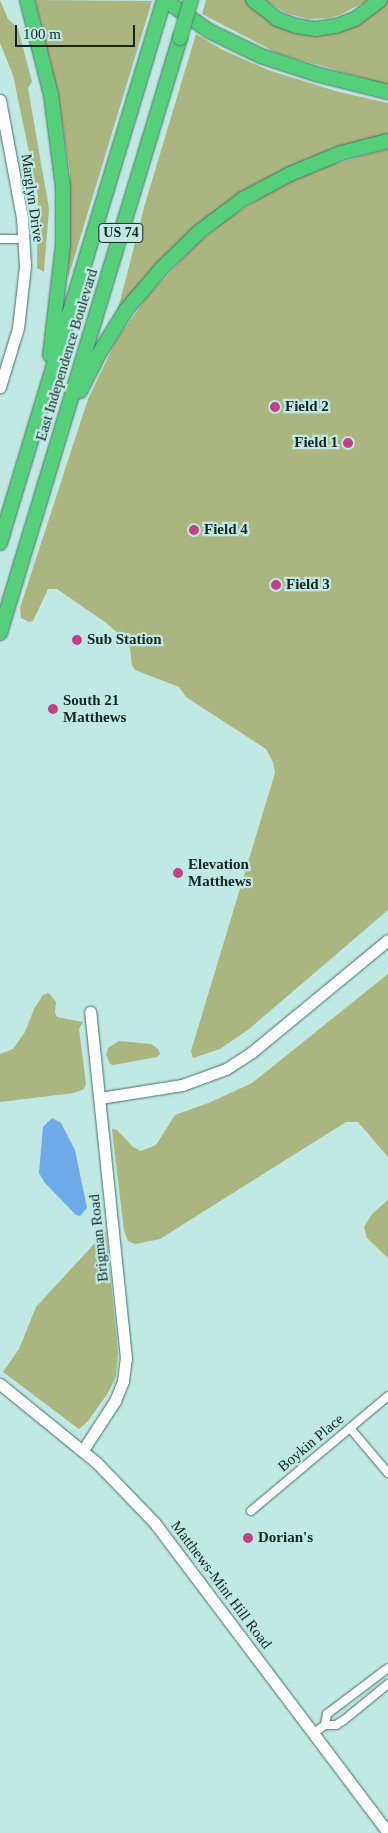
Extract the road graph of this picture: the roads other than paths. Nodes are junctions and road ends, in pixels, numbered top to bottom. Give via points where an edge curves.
1 (27, 0) edge
2 (165, 0) edge
3 (191, 0) edge
4 (253, 0) edge
5 (380, 0) edge
6 (388, 92) edge
7 (0, 100) edge
8 (388, 141) edge
9 (0, 239) edge
10 (24, 239) junction
11 (0, 387) edge
12 (44, 395) junction
13 (62, 428) junction
14 (0, 543) edge
15 (0, 633) edge
16 (388, 940) edge
17 (90, 1012) dead end
18 (100, 1098) junction
19 (0, 1384) edge
20 (388, 1396) edge
21 (350, 1428) junction
22 (83, 1450) junction
23 (388, 1473) edge
24 (251, 1511) dead end
25 (388, 1668) edge
26 (388, 1684) edge
27 (325, 1725) junction
28 (314, 1733) junction
29 (388, 1832) edge

1 - 12 highway via 51,95 63,187 60,271
2 - 6 highway via 209,31 261,56
2 - 12 highway, East Independence Boulevard / US 74
3 - 13 highway, East Independence Boulevard / US 74, bridge
4 - 5 highway via 268,14 286,23 316,29 355,19
7 - 10 street, Marglyn Drive via 18,189
8 - 13 highway via 341,153 290,174 243,200 200,231 126,310 97,357
9 - 10 street
10 - 11 street, Marglyn Drive via 22,300 14,343
12 - 14 highway, East Independence Boulevard / US 74
13 - 15 highway, East Independence Boulevard / US 74
16 - 18 street via 252,1052 226,1069 182,1085
17 - 18 street, Brigman Road
18 - 22 street, Brigman Road via 126,1358 123,1382 115,1401
19 - 22 street, Matthews-Mint Hill Road
20 - 21 street, Boykin Place
21 - 23 street
21 - 24 street, Boykin Place
22 - 28 street, Matthews-Mint Hill Road via 122,1486 159,1528
25 - 27 street via 327,1714
26 - 27 street via 344,1720 336,1725
27 - 28 street
28 - 29 street, Matthews-Mint Hill Road

